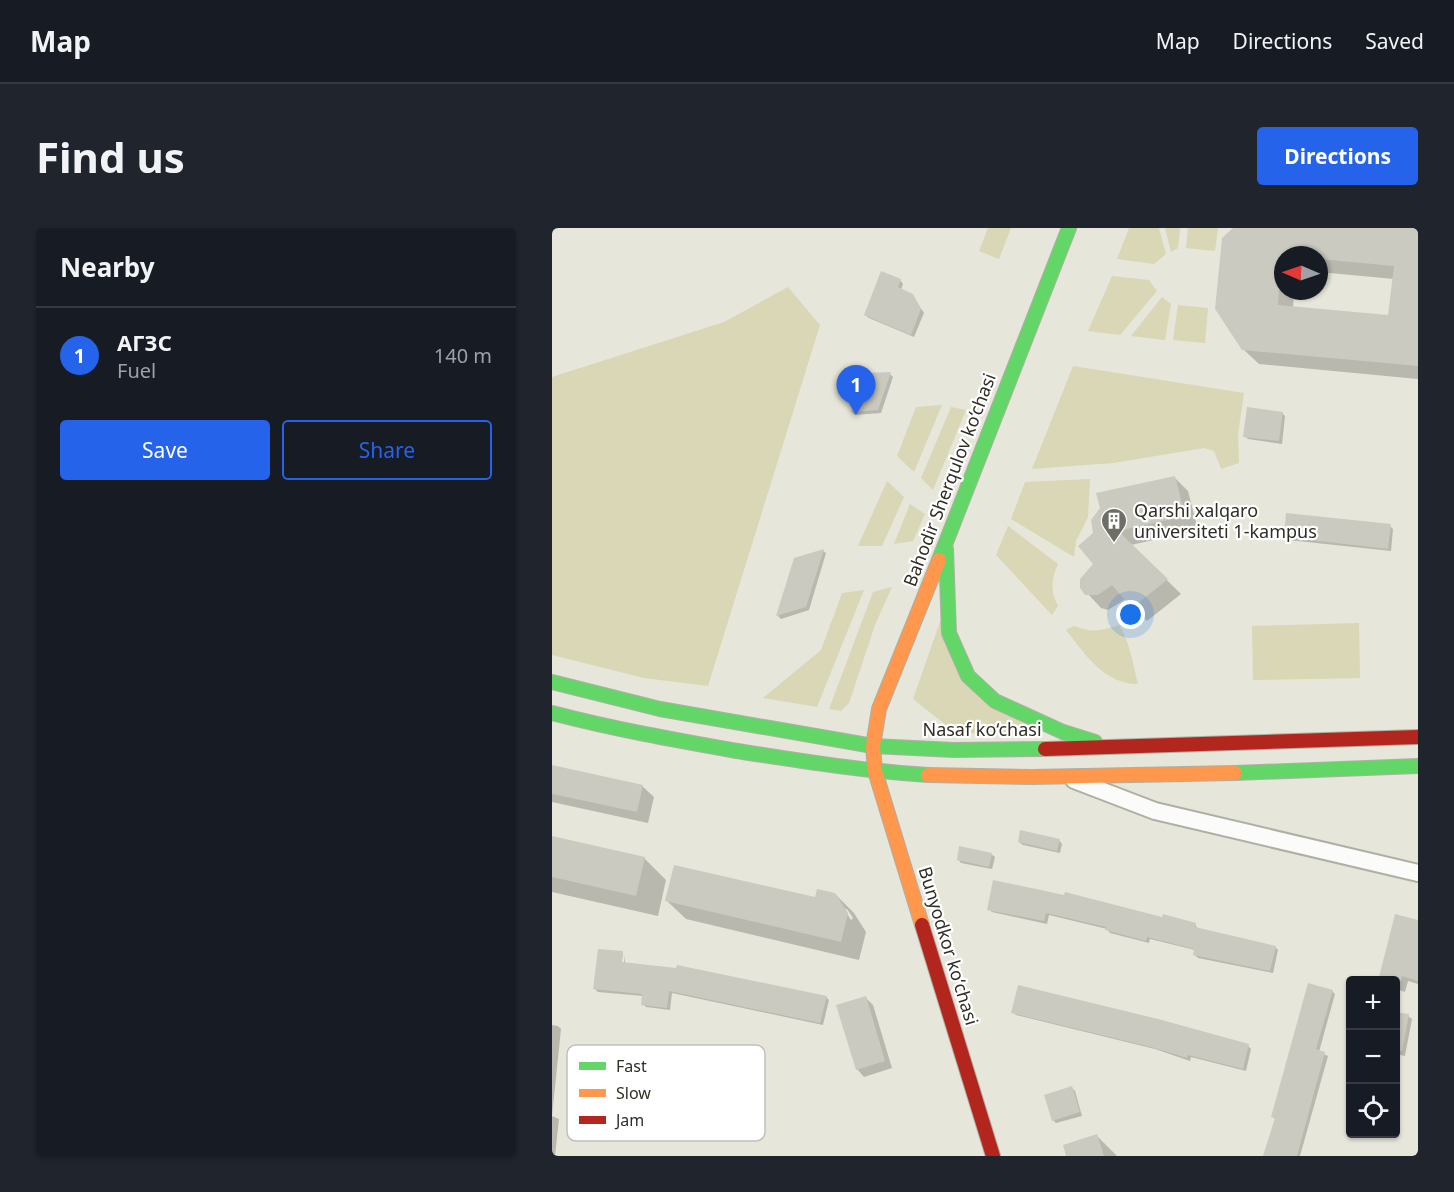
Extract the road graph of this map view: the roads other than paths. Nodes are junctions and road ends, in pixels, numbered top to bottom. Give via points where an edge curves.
1 (1069, 228) edge
2 (946, 541) junction
3 (552, 682) edge
4 (552, 713) edge
5 (1418, 737) edge
6 (873, 746) junction
7 (1113, 748) junction
8 (1418, 766) edge
9 (875, 771) junction
10 (1068, 777) junction
11 (1418, 873) edge
12 (993, 1156) edge

1 - 2 main road, Bahodir Sherqulov ko‘chasi
2 - 6 main road, Bahodir Sherqulov ko‘chasi via 879,708
2 - 7 main road via 949,633 968,676 995,701 1063,732
3 - 6 main road, Nasaf ko‘chasi via 660,710
4 - 9 main road via 682,742
5 - 7 main road, Nasaf ko‘chasi
6 - 7 main road, Nasaf ko‘chasi via 954,750
6 - 9 main road, Bunyodkor koʻchasi
8 - 10 main road
9 - 10 main road
9 - 12 main road, Bunyodkor koʻchasi
10 - 11 street via 1155,811

